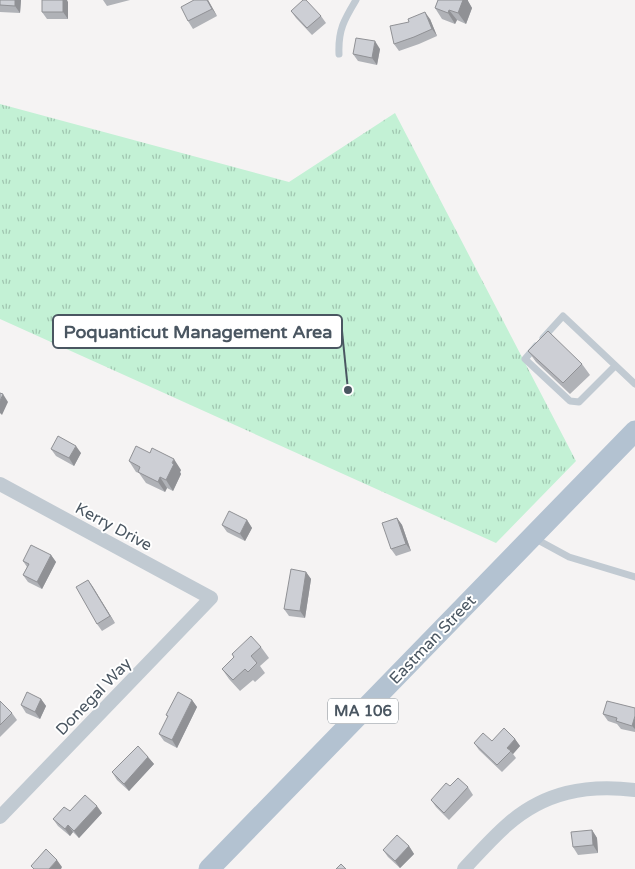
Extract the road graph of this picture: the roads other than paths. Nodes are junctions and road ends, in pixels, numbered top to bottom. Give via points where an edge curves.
1 (356, 0) edge
2 (339, 54) dead end
3 (615, 366) junction
4 (635, 384) edge
5 (635, 431) edge
6 (0, 484) edge
7 (532, 536) junction
8 (635, 577) edge
9 (211, 598) joint
10 (635, 790) edge
11 (0, 817) edge
12 (209, 869) edge
13 (464, 869) edge

1 - 2 lane via 342,26
3 - 3 lane via 563,316 525,359 570,401 579,402
3 - 4 lane
5 - 7 main road, Eastman Street / MA 106
6 - 9 street, Kerry Drive
7 - 8 lane via 569,557
7 - 12 main road, Eastman Street / MA 106
9 - 11 street, Donegal Way
10 - 13 street via 592,789 554,796 523,812

